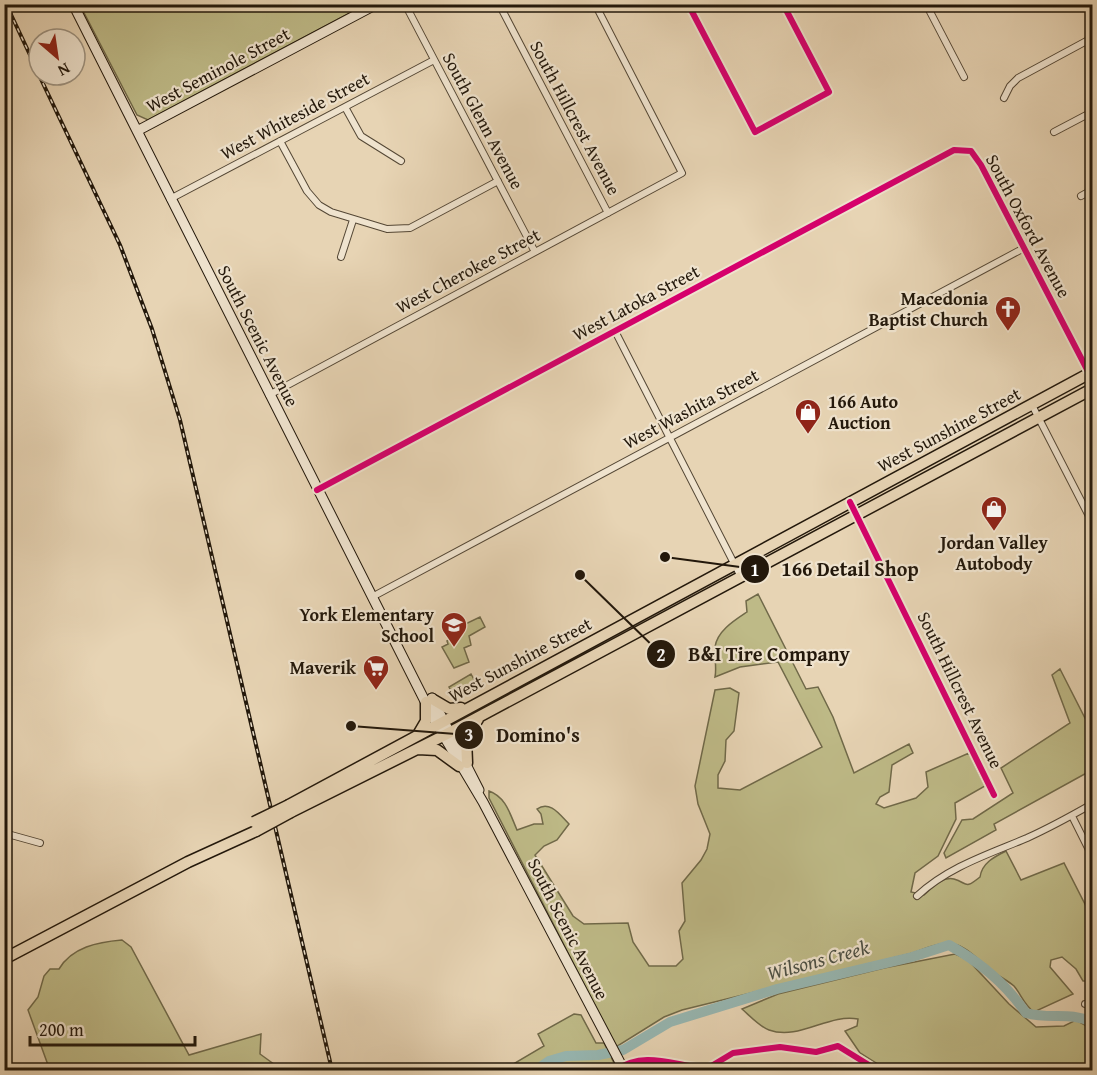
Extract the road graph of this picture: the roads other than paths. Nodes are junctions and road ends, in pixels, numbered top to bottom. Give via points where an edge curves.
1 (73, 4) edge
2 (377, 4) edge
3 (405, 4) edge
4 (499, 4) edge
5 (595, 4) edge
6 (688, 4) edge
7 (783, 4) edge
8 (926, 4) edge
9 (1092, 38) edge
10 (434, 60) junction
11 (964, 77) dead end
12 (1004, 98) dead end
13 (345, 107) junction
14 (1092, 112) edge
15 (138, 131) junction
16 (1054, 132) dead end
17 (280, 141) junction
18 (970, 151) joint
19 (401, 161) dead end
20 (498, 181) junction
21 (1092, 190) edge
22 (1081, 196) dead end
23 (170, 199) junction
24 (608, 213) junction
25 (353, 219) junction
26 (1024, 248) junction
27 (535, 252) junction
28 (341, 257) dead end
29 (615, 331) junction
30 (1092, 375) edge
31 (1092, 389) edge
32 (269, 395) junction
33 (1032, 405) junction
34 (1039, 418) junction
35 (670, 437) junction
36 (317, 490) junction
37 (850, 502) junction
38 (857, 515) junction
39 (1092, 522) edge
40 (735, 564) junction
41 (741, 577) junction
42 (372, 597) junction
43 (429, 700) junction
44 (468, 706) junction
45 (483, 715) junction
46 (440, 721) junction
47 (417, 734) junction
48 (447, 734) junction
49 (418, 749) junction
50 (463, 764) junction
51 (994, 795) dead end
52 (1092, 804) edge
53 (290, 808) junction
54 (1072, 816) junction
55 (4, 833) edge
56 (40, 843) dead end
57 (1092, 856) edge
58 (917, 896) dead end
59 (4, 959) edge
60 (624, 1071) edge

1 - 15 main road, South Scenic Avenue
2 - 15 main road, West Seminole Street
3 - 10 street, South Glenn Avenue
4 - 24 street, South Hillcrest Avenue
5 - 24 street, West Cherokee Street via 682,172
6 - 7 street via 754,132 829,92
8 - 11 street
9 - 12 street via 1018,78
10 - 13 street, West Whiteside Street
10 - 20 street, South Glenn Avenue
13 - 17 street, West Whiteside Street
13 - 19 street via 361,136
14 - 16 street
15 - 23 main road, South Scenic Avenue
17 - 23 street, West Whiteside Street
17 - 25 street via 316,202
18 - 26 street, South Oxford Avenue
18 - 29 street, West Latoka Street via 954,150
20 - 25 street via 406,229 387,230
20 - 27 street, South Glenn Avenue
21 - 22 street
23 - 32 main road, South Scenic Avenue
24 - 27 street, West Cherokee Street
25 - 28 street
26 - 30 street, South Oxford Avenue
26 - 35 street, West Washita Street
27 - 32 street, West Cherokee Street
29 - 35 street
29 - 36 street, West Latoka Street
30 - 33 main road, West Sunshine Street
31 - 34 main road, West Sunshine Street
32 - 36 main road, South Scenic Avenue
33 - 34 street
33 - 37 main road, West Sunshine Street
34 - 38 main road, West Sunshine Street
34 - 39 street
35 - 40 street
35 - 42 street, West Washita Street
36 - 42 main road, South Scenic Avenue
37 - 38 street, South Hillcrest Avenue
37 - 40 main road, West Sunshine Street
38 - 41 main road, West Sunshine Street
38 - 51 street, South Hillcrest Avenue
40 - 41 street
40 - 44 main road, West Sunshine Street
41 - 45 main road, West Sunshine Street
42 - 43 main road, South Scenic Avenue
43 - 44 main road via 449,709
43 - 46 main road, South Scenic Avenue
43 - 47 main road via 425,725
44 - 46 main road, West Sunshine Street
45 - 48 main road, West Sunshine Street
45 - 50 main road via 466,738
46 - 47 main road, West Sunshine Street
46 - 48 main road, South Scenic Avenue
47 - 53 main road, West Sunshine Street
48 - 49 main road, West Sunshine Street
48 - 50 main road, South Scenic Avenue
49 - 50 main road via 436,750
49 - 53 main road, West Sunshine Street
50 - 60 main road, South Scenic Avenue
52 - 54 street
53 - 59 main road, West Sunshine Street, bridge
54 - 57 street
54 - 58 street via 973,860 931,883
55 - 56 street

